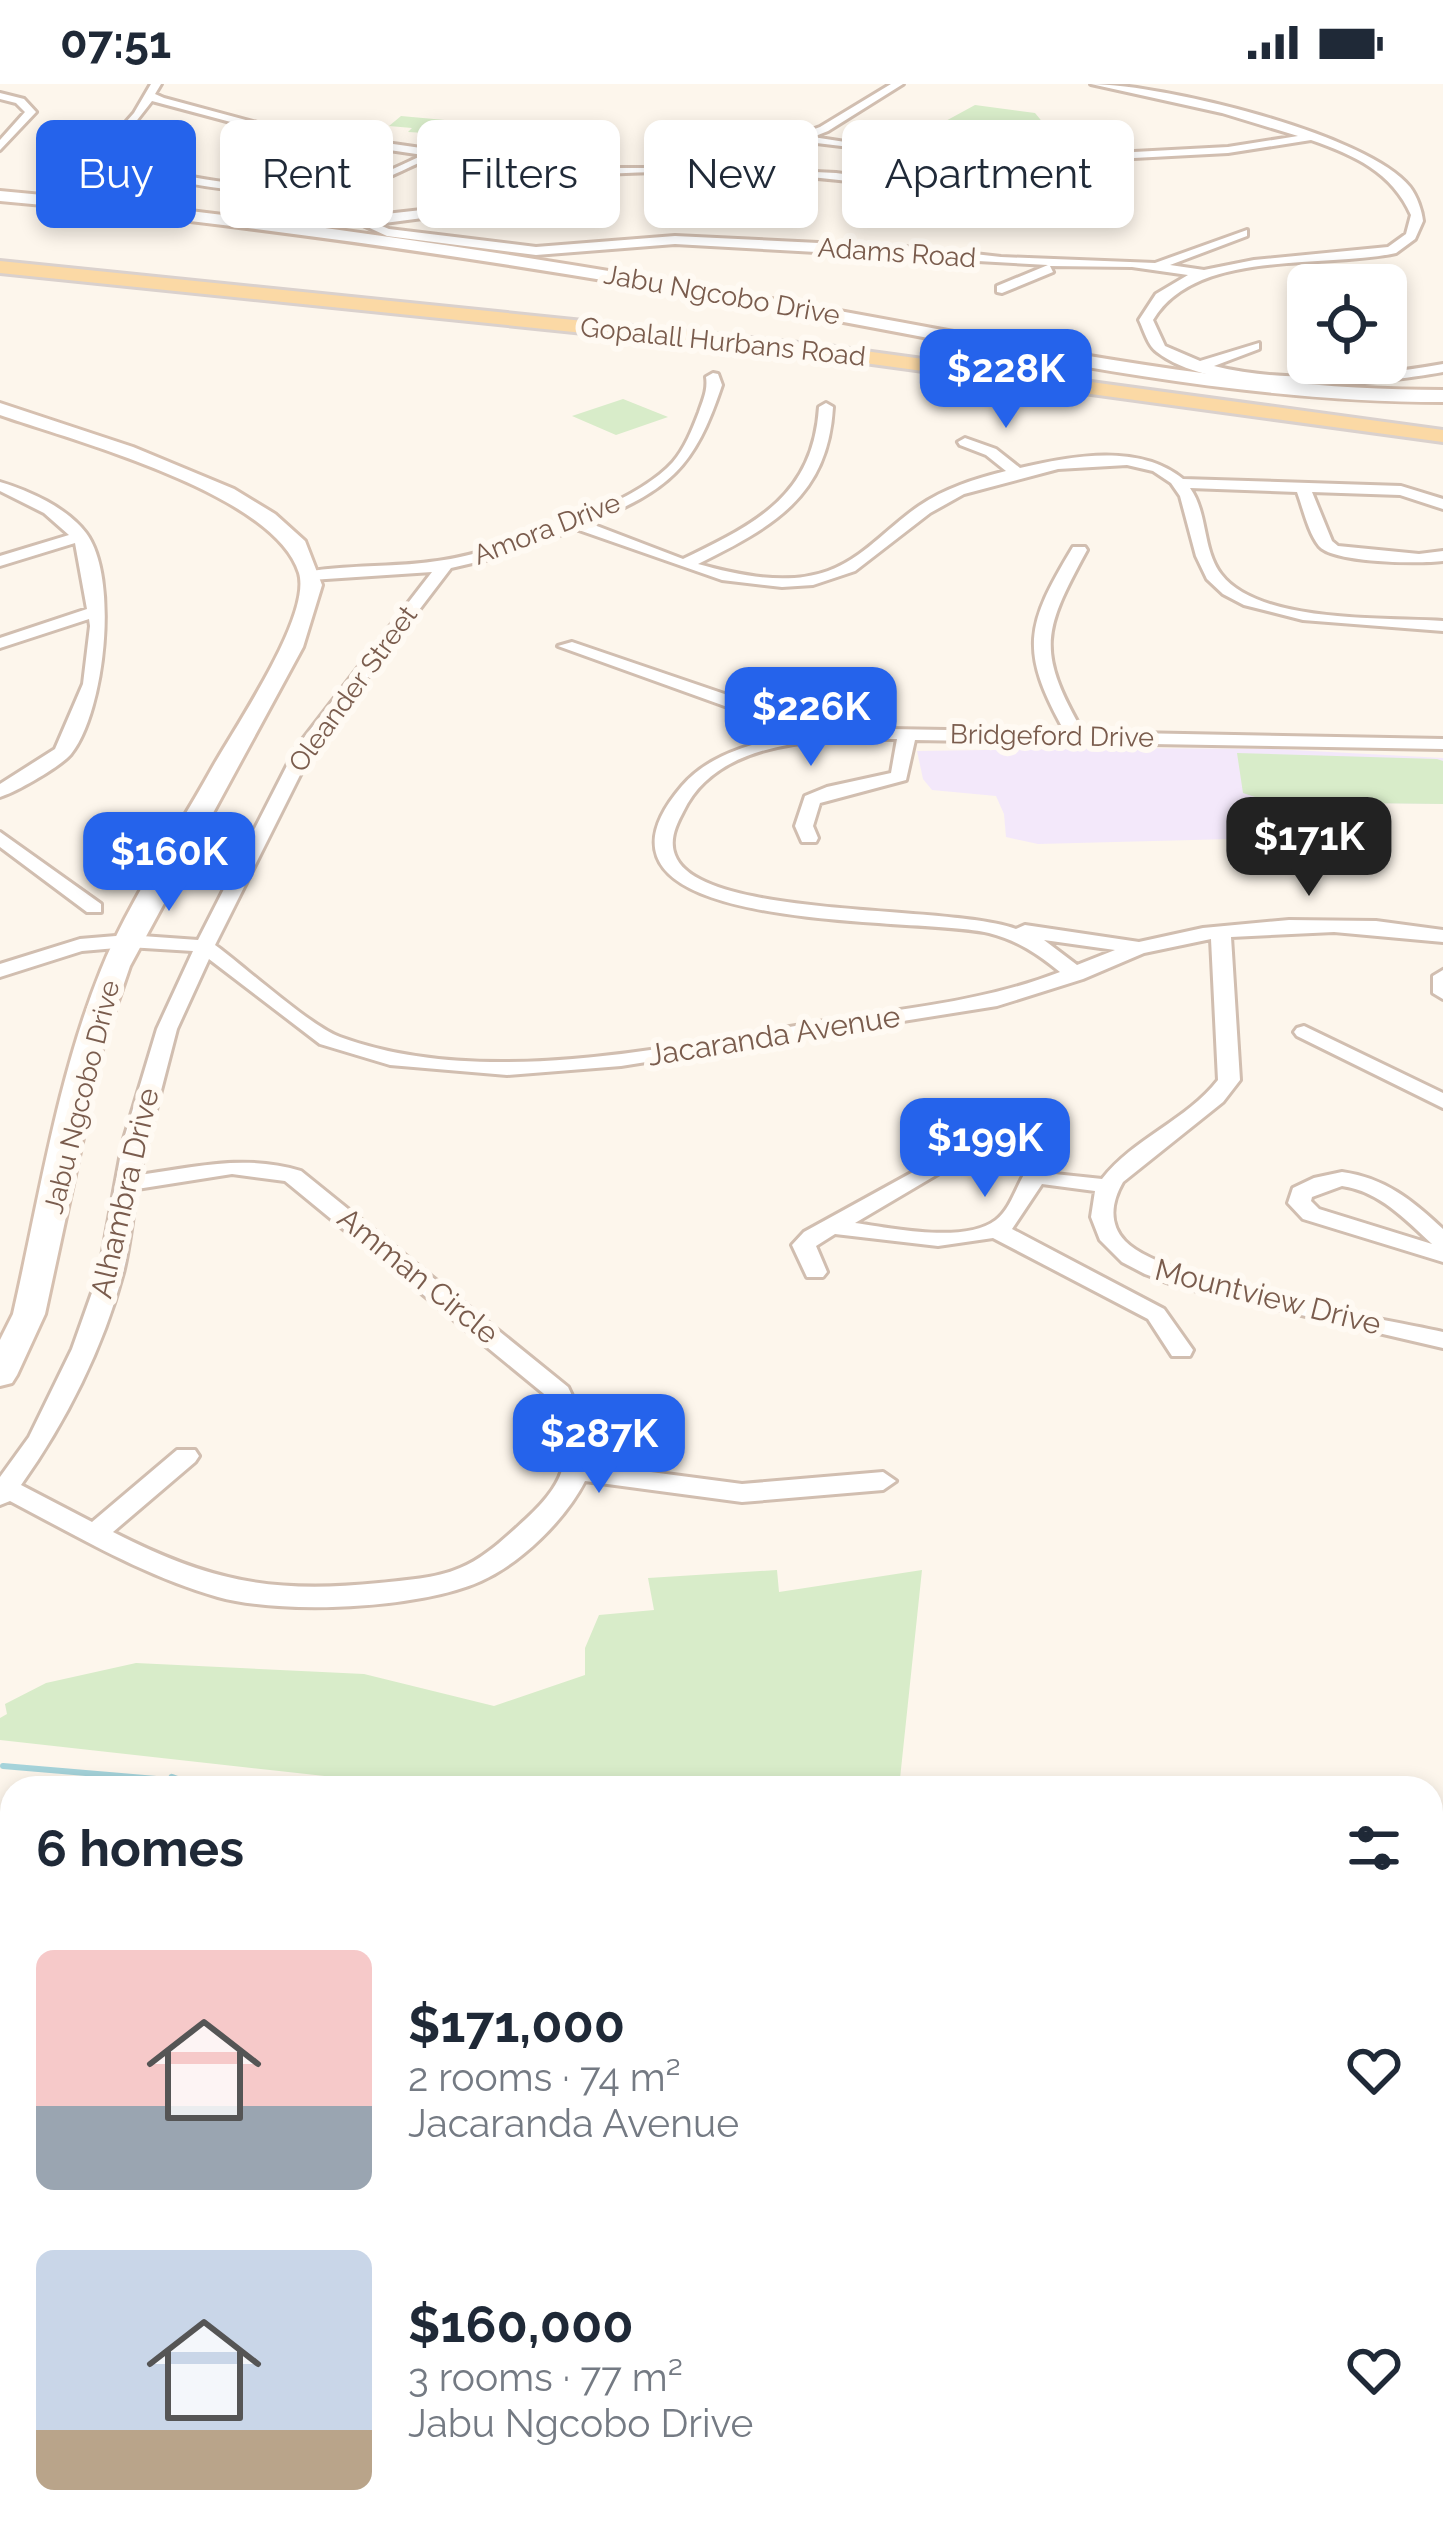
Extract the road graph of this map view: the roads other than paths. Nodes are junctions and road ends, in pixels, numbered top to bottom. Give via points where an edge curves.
1 (898, 84) edge
2 (1096, 84) edge
3 (153, 90) edge
4 (0, 97) edge
5 (177, 107) junction
6 (139, 114) junction
7 (818, 130) edge
8 (1310, 137) junction
9 (1, 149) edge
10 (417, 151) edge
11 (1134, 154) edge
12 (417, 160) edge
13 (0, 197) edge
14 (417, 216) edge
15 (1243, 233) dead end
16 (531, 256) junction
17 (1061, 262) junction
18 (1158, 265) junction
19 (5, 270) edge
20 (1200, 273) junction
21 (1002, 289) dead end
22 (1254, 346) dead end
23 (1198, 367) junction
24 (1443, 368) edge
25 (713, 377) dead end
26 (1443, 396) edge
27 (826, 406) dead end
28 (0, 409) edge
29 (1443, 436) edge
30 (965, 442) dead end
31 (1443, 447) edge
32 (1020, 475) junction
33 (1183, 483) junction
34 (0, 486) edge
35 (1303, 488) junction
36 (1443, 505) edge
37 (577, 524) junction
38 (80, 536) junction
39 (1079, 550) dead end
40 (1443, 556) edge
41 (0, 561) edge
42 (685, 564) junction
43 (445, 566) junction
44 (310, 575) junction
45 (98, 611) junction
46 (1443, 626) edge
47 (0, 643) edge
48 (566, 646) dead end
49 (907, 734) junction
50 (1077, 737) junction
51 (782, 741) junction
52 (1443, 744) edge
53 (0, 792) edge
54 (809, 838) dead end
55 (2, 842) edge
56 (94, 908) dead end
57 (1004, 929) junction
58 (1257, 931) junction
59 (1221, 934) junction
60 (1443, 936) edge
61 (1171, 940) junction
62 (128, 941) junction
63 (205, 946) junction
64 (1139, 948) junction
65 (1224, 963) junction
66 (0, 971) edge
67 (1076, 975) junction
68 (1443, 976) edge
69 (1443, 993) edge
70 (1304, 1032) dead end
71 (1412, 1084) junction
72 (1443, 1101) edge
73 (1443, 1121) edge
74 (932, 1171) dead end
75 (126, 1184) junction
76 (1105, 1186) junction
77 (829, 1226) junction
78 (995, 1230) junction
79 (1443, 1242) edge
80 (1443, 1255) edge
81 (815, 1272) dead end
82 (1443, 1340) edge
83 (1181, 1351) dead end
84 (0, 1375) edge
85 (186, 1456) dead end
86 (578, 1472) junction
87 (883, 1481) dead end
88 (4, 1493) edge
89 (95, 1533) junction

1 - 7 street
2 - 8 street
3 - 5 street
3 - 6 street
4 - 9 street via 31,112
5 - 6 street
5 - 10 street via 304,137
6 - 12 street via 111,143 117,157 162,172 304,189 354,186
8 - 11 street
8 - 20 street via 1398,180 1417,213 1408,240 1362,256
13 - 16 main road, Jabu Ngcobo Drive
14 - 16 street, Adams Road via 367,224
15 - 18 street
16 - 17 street, Adams Road via 675,240
16 - 26 main road, Jabu Ngcobo Drive via 1221,383
17 - 18 street, Adams Road
17 - 21 street
18 - 20 street, Adams Road
19 - 29 main road, Gopalall Hurbans Road via 828,352
19 - 31 main road, Gopalall Hurbans Road via 971,380
20 - 23 street via 1166,289 1146,320 1160,348
22 - 23 street
23 - 24 street via 1354,380
25 - 37 street, Amora Drive via 695,440 670,473
27 - 42 street via 825,443 808,480 758,525
28 - 44 main road via 236,497 287,535
30 - 32 street
32 - 33 street via 1114,460 1164,468
32 - 42 street via 939,499 857,566 826,577 751,581
33 - 35 street
33 - 46 street via 1212,570 1234,594 1287,612
34 - 38 street via 45,506
35 - 36 street via 1401,491
35 - 40 street via 1334,550
37 - 42 street
37 - 43 street, Amora Drive
38 - 41 street
38 - 45 street
39 - 50 street via 1042,615 1038,652
43 - 44 street, Amora Drive
43 - 63 street, Oleander Street via 305,748
44 - 62 main road, Jabu Ngcobo Drive via 291,647
45 - 47 street
45 - 53 street via 92,684 63,752
48 - 51 street via 739,705
49 - 50 street, Bridgeford Drive
49 - 51 street, Bridgeford Drive
49 - 54 street via 899,776 812,800
50 - 52 street, Bridgeford Drive
51 - 57 street, Bridgeford Drive via 733,756 691,784 663,837 664,856 678,873 726,897
55 - 56 street
57 - 64 street
57 - 67 street, Bridgeford Drive via 1042,946
58 - 59 street, Jacaranda Avenue
58 - 60 street, Jacaranda Avenue via 1381,926
58 - 65 street
59 - 61 street, Jacaranda Avenue
59 - 65 street
61 - 64 street, Jacaranda Avenue
61 - 65 street
62 - 63 street
62 - 66 street via 80,945
62 - 84 main road, Jabu Ngcobo Drive via 89,1046 29,1314
63 - 67 street, Jacaranda Avenue via 327,1040 390,1059 507,1069 621,1060 997,1000
63 - 75 street, Alhambra Drive via 166,1029
64 - 67 street, Jacaranda Avenue
65 - 76 street via 1229,1080 1218,1101
68 - 69 street
70 - 71 street
71 - 72 street
71 - 73 street
74 - 77 street
75 - 86 street, Amman Circle via 239,1166 293,1177 559,1393 577,1427
75 - 88 street, Alhambra Drive via 111,1273 84,1349
76 - 78 street via 1034,1176 1014,1215
76 - 82 street, Mountview Drive via 1106,1234 1141,1264
77 - 78 street via 934,1237
77 - 81 street via 804,1245
78 - 83 street via 1156,1314
79 - 80 street via 1369,1181 1334,1178 1301,1193 1299,1203 1311,1214
85 - 89 street
86 - 87 street via 742,1493
86 - 89 street via 557,1505 488,1565 408,1586 334,1595 226,1590
88 - 89 street

